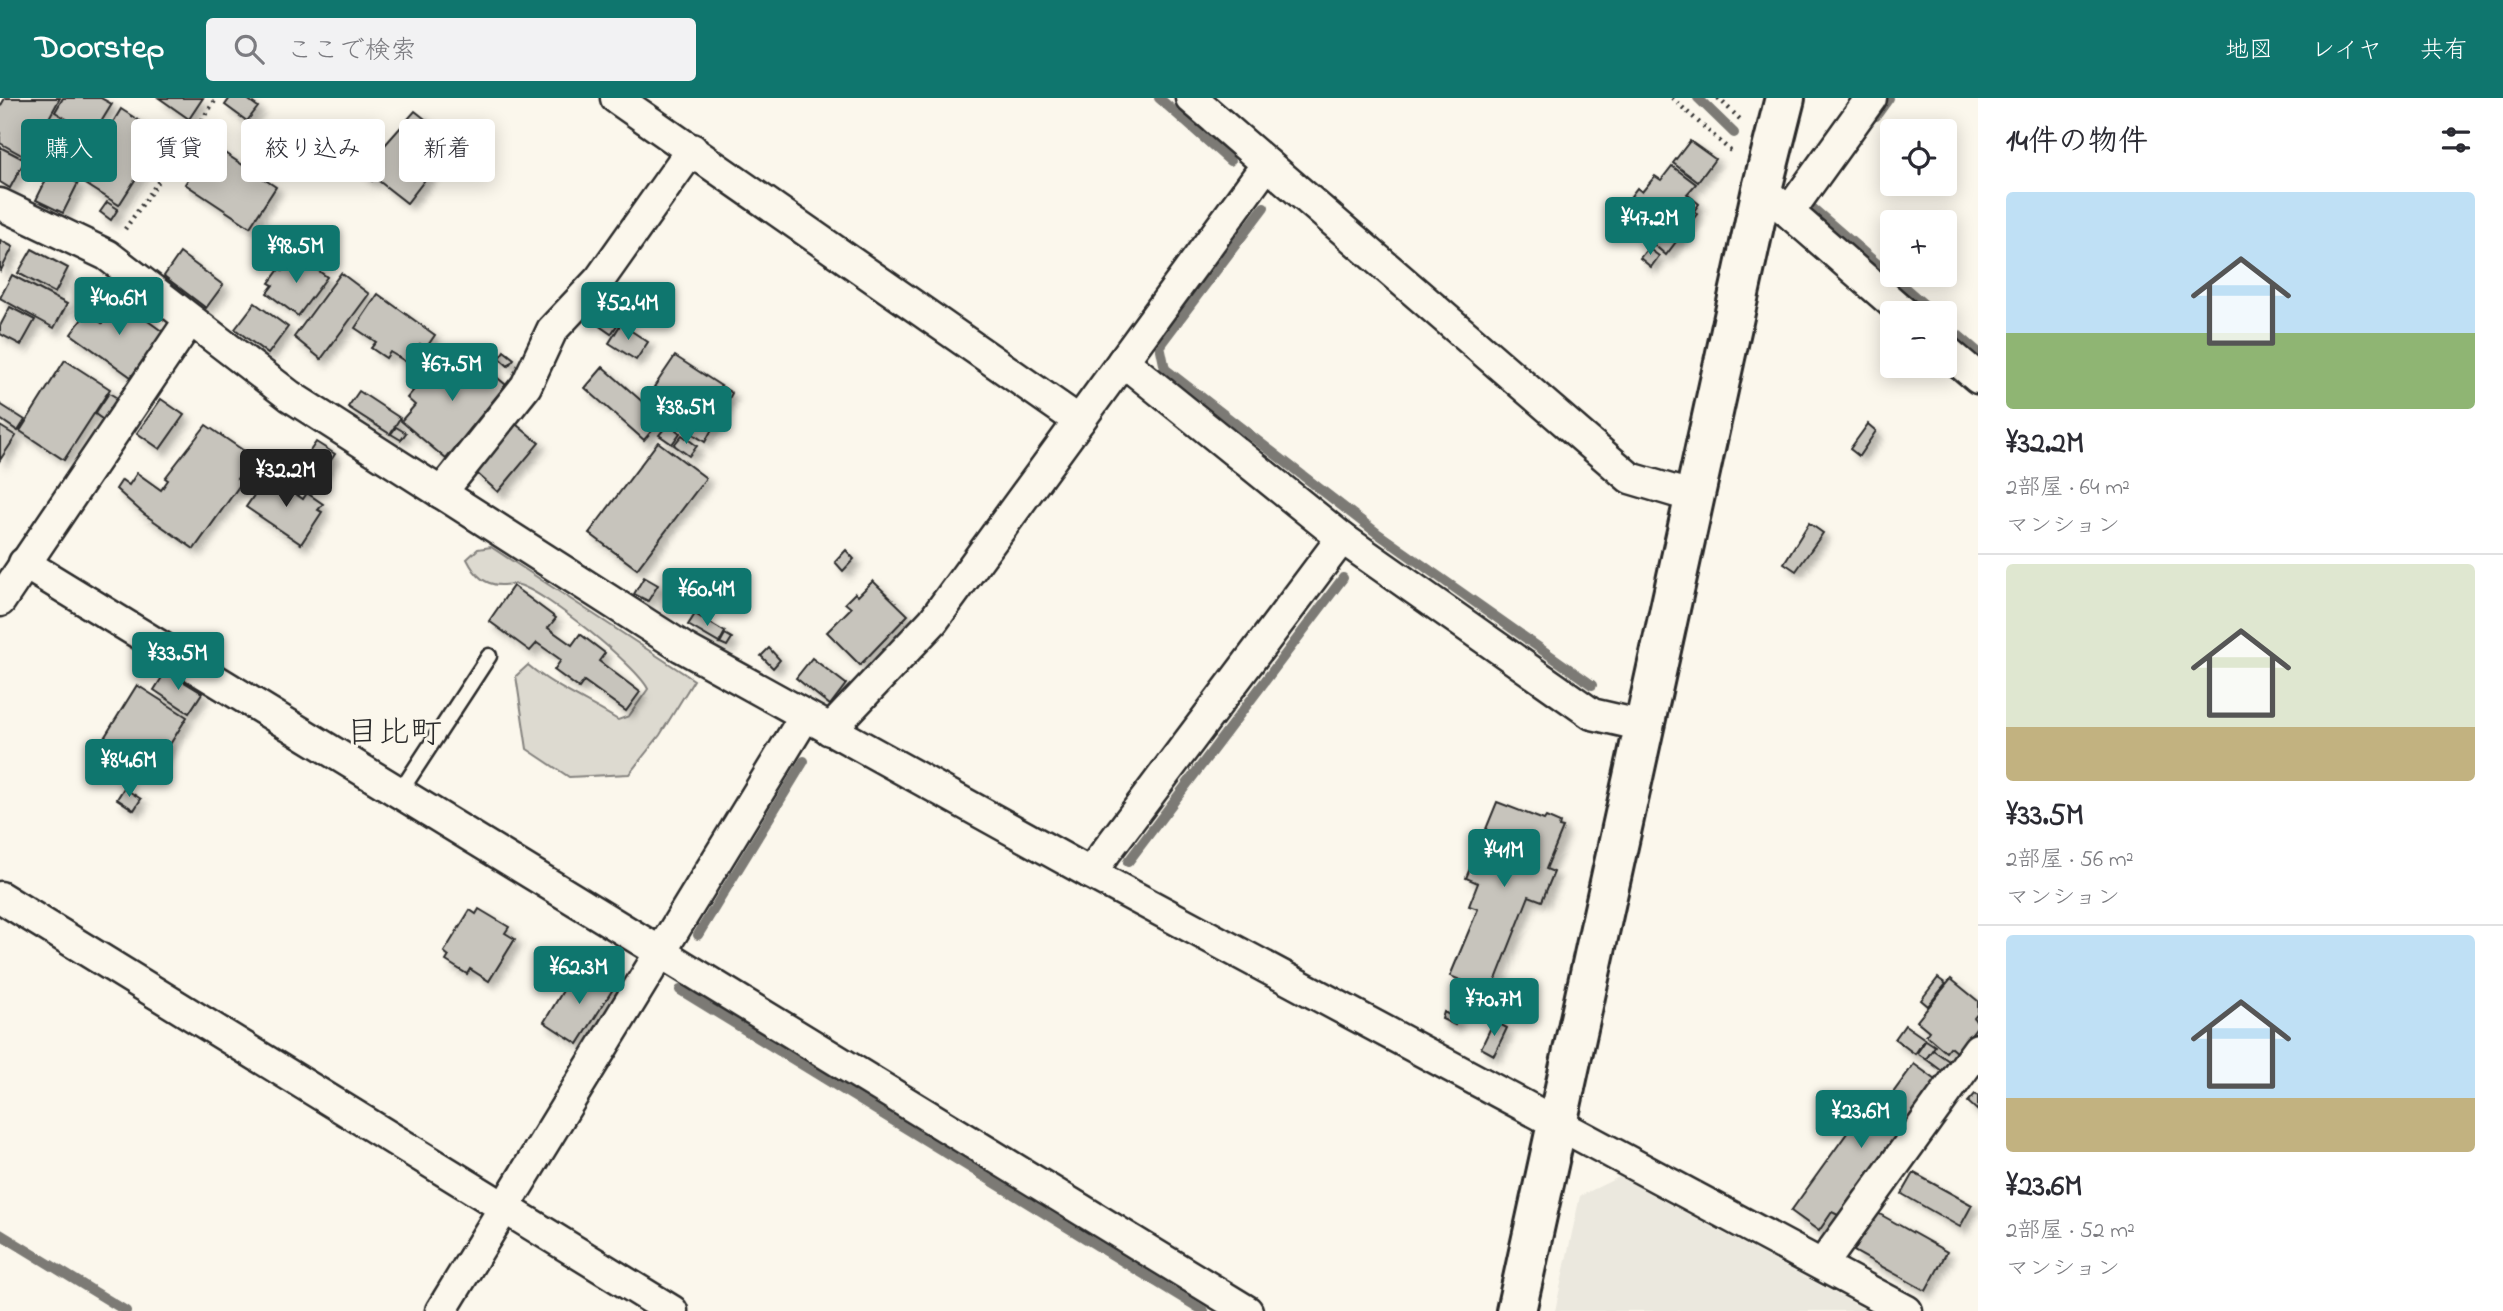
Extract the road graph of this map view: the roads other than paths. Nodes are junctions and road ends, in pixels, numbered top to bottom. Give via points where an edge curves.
1 (616, 98) edge
2 (1191, 98) edge
3 (1785, 98) edge
4 (1871, 98) edge
5 (692, 149) junction
6 (1267, 164) junction
7 (1772, 194) junction
8 (0, 204) edge
9 (1891, 301) edge
10 (189, 321) junction
11 (1957, 360) edge
12 (1123, 361) junction
13 (1978, 378) edge
14 (1079, 421) junction
15 (441, 493) junction
16 (1694, 497) junction
17 (1342, 538) junction
18 (24, 562) junction
19 (0, 601) edge
20 (489, 656) dead end
21 (818, 723) junction
22 (1644, 726) junction
23 (400, 792) junction
24 (1090, 873) junction
25 (0, 897) edge
26 (661, 952) junction
27 (1978, 1049) edge
28 (1557, 1122) junction
29 (504, 1208) junction
30 (1822, 1265) junction
31 (441, 1311) edge
32 (672, 1311) edge
33 (1247, 1311) edge
34 (1516, 1311) edge
35 (1907, 1311) edge

1 - 5 street
2 - 6 street
3 - 7 street
4 - 7 street
5 - 14 street
5 - 15 street via 600,279 552,330 526,386
6 - 12 street
6 - 16 street via 1630,478
7 - 9 street
7 - 16 street
8 - 10 street via 107,255
10 - 15 street via 290,396
10 - 18 street
11 - 13 street
12 - 14 street
12 - 17 street
14 - 21 street via 933,621
15 - 21 street via 682,647
16 - 22 street
17 - 22 street via 1591,714
17 - 24 street
18 - 19 street
18 - 23 street
20 - 23 lane
21 - 24 street
21 - 26 street
22 - 28 street
23 - 26 street
24 - 28 street
25 - 29 street
26 - 29 street
26 - 33 street
27 - 30 street
28 - 30 street
28 - 34 street
29 - 31 street
29 - 32 street
30 - 35 street

